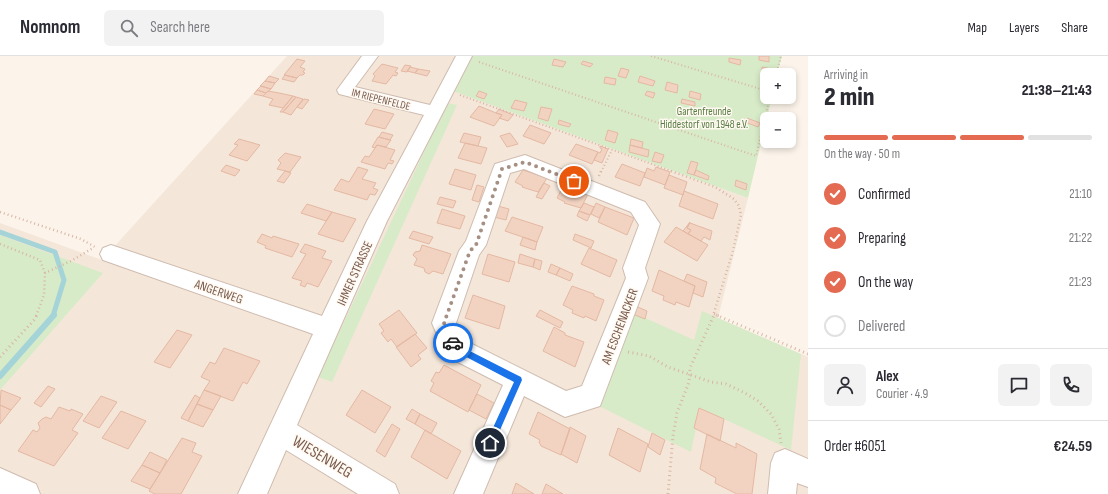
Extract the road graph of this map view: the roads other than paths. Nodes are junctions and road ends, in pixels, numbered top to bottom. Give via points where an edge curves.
1 (370, 56) edge
2 (464, 57) edge
3 (434, 112) junction
4 (103, 250) road end
5 (328, 329) junction
6 (518, 380) junction
7 (281, 431) junction
8 (797, 468) edge
9 (0, 482) edge
10 (26, 494) edge
11 (252, 494) edge
12 (385, 494) edge
13 (468, 494) edge
14 (782, 494) edge

1 - 3 street, IM RIEPENFELDE via 345,90
2 - 3 street, IHMER STRASSE
3 - 5 street, IHMER STRASSE via 377,221
4 - 5 street, ANGERWEG
5 - 7 street, IHMER STRASSE
6 - 6 street, AM ESCHENACKER via 455,348 444,323 470,251 476,245 502,169 525,162 638,207 650,224 634,268 638,278 591,396 565,404
6 - 13 street
7 - 11 street, IHMER STRASSE
7 - 12 street, WIESENWEG
8 - 14 street
9 - 10 street

